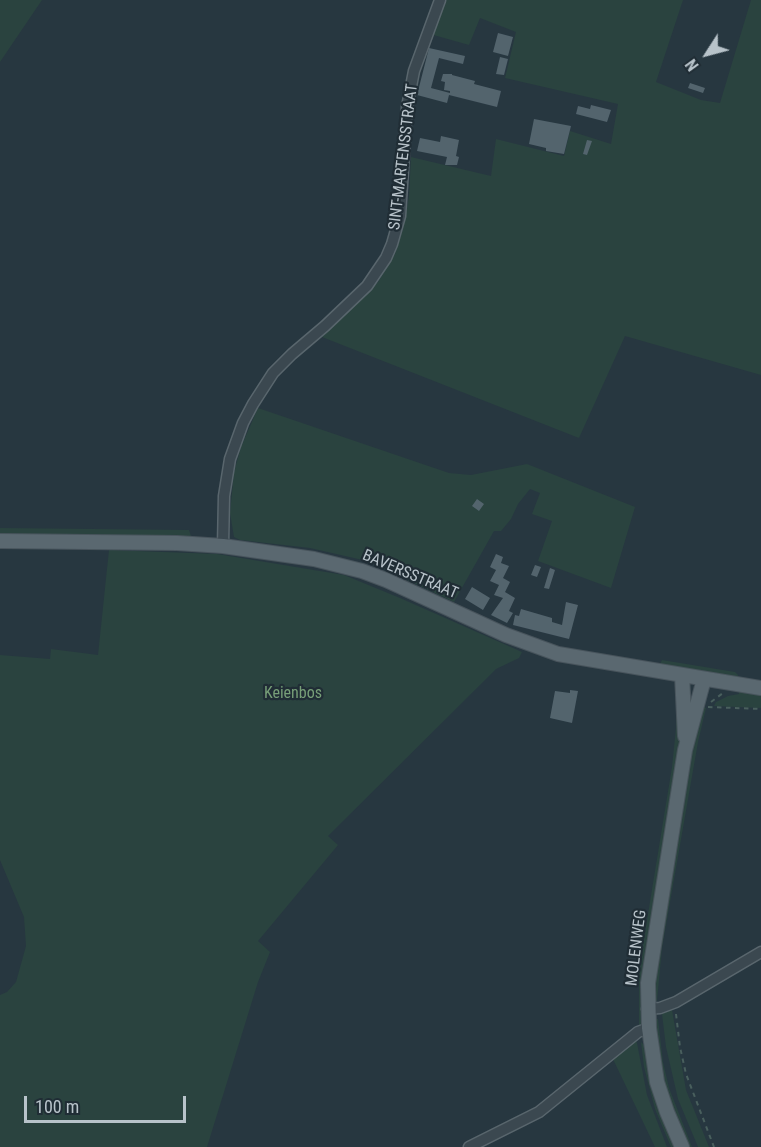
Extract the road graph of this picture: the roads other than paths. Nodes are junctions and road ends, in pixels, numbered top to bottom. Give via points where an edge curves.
1 (440, 0) edge
2 (0, 541) edge
3 (223, 546) junction
4 (682, 675) junction
5 (704, 679) junction
6 (761, 688) edge
7 (685, 750) junction
8 (761, 952) edge
9 (647, 1008) junction
10 (649, 1029) junction
11 (469, 1147) edge
12 (682, 1147) edge

1 - 3 street, SINT-MARTENSSTRAAT via 414,71 407,107 402,201 392,244 367,286 273,373 253,404 230,459 224,496
2 - 3 main road, BAVERSSTRAAT
3 - 4 main road, BAVERSSTRAAT via 340,565 386,580 506,635 558,654
4 - 5 main road, BAVERSSTRAAT
4 - 7 main road, MOLENWEG
5 - 6 main road, BAVERSSTRAAT
5 - 7 main road, MOLENWEG
7 - 9 main road, MOLENWEG via 651,959
8 - 9 street via 676,1002
9 - 10 main road, MOLENWEG
10 - 11 street via 638,1032 539,1112
10 - 12 main road, MOLENWEG via 657,1082

